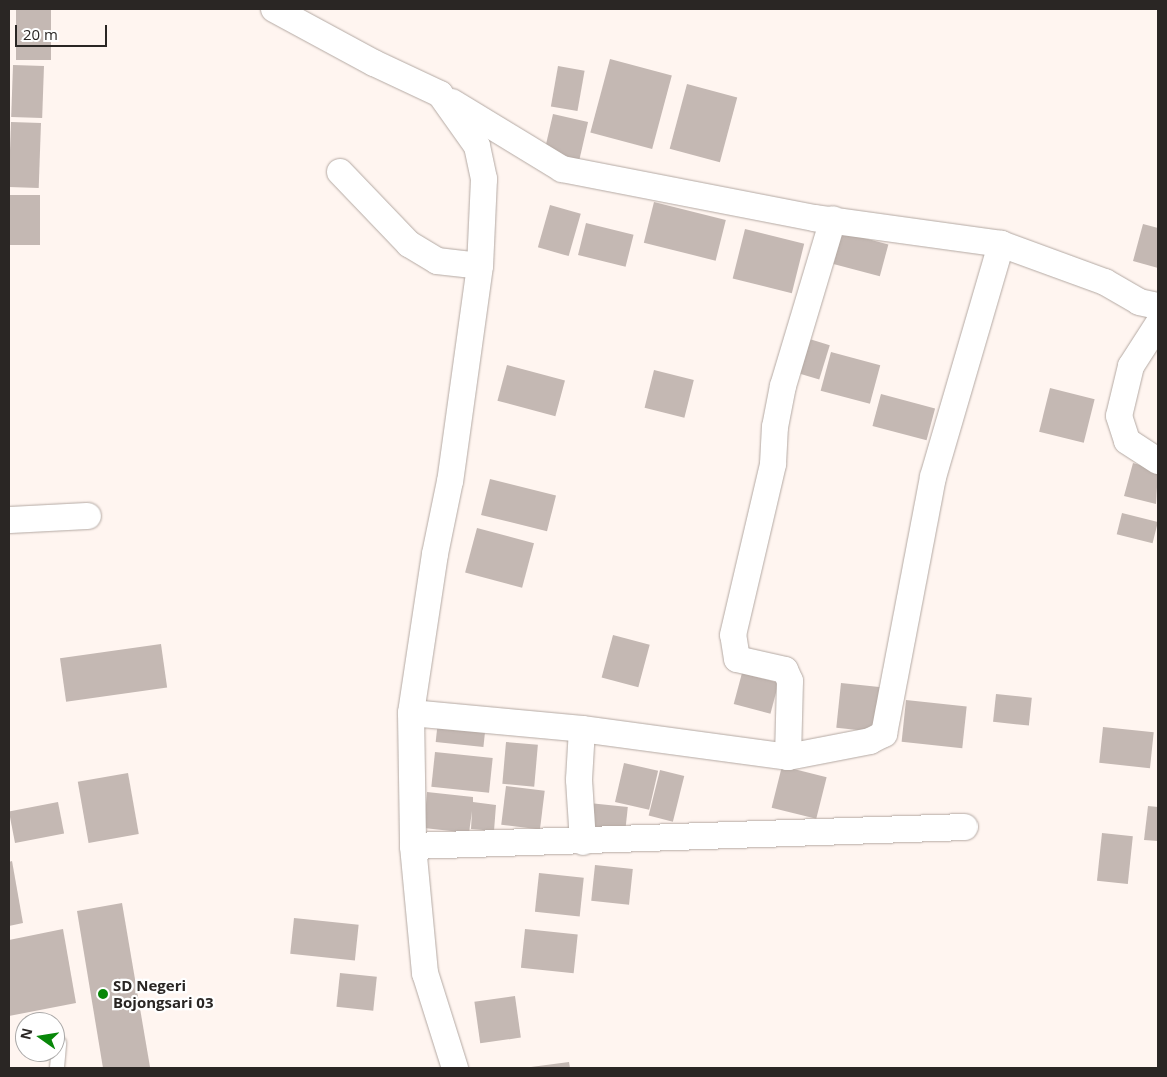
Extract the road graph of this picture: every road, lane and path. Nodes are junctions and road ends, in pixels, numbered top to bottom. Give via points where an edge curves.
1 (274, 9) edge
2 (440, 94) junction
3 (340, 172) dead end
4 (834, 220) junction
5 (1001, 244) junction
6 (480, 266) junction
7 (1158, 306) edge
8 (1158, 324) edge
9 (1158, 461) edge
10 (88, 516) dead end
11 (9, 520) edge
12 (411, 713) junction
13 (582, 729) junction
14 (788, 757) junction
15 (965, 827) dead end
16 (583, 842) junction
17 (413, 846) junction
18 (455, 1068) edge

1 - 2 street via 374,64
2 - 4 street via 562,170
2 - 6 street via 477,146 484,179
3 - 6 street via 409,244 436,261
4 - 5 street
4 - 14 street via 783,386 775,427 773,464 733,635 737,659 785,670 790,681
5 - 7 street via 1105,282 1139,302
5 - 14 street via 934,477 884,734 870,741
6 - 12 street via 450,481 435,554
8 - 9 street via 1131,366 1119,416 1127,441
10 - 11 street
12 - 13 street
12 - 17 street
13 - 14 street
13 - 16 street via 579,780
15 - 16 street
16 - 17 street
17 - 18 street via 425,973

